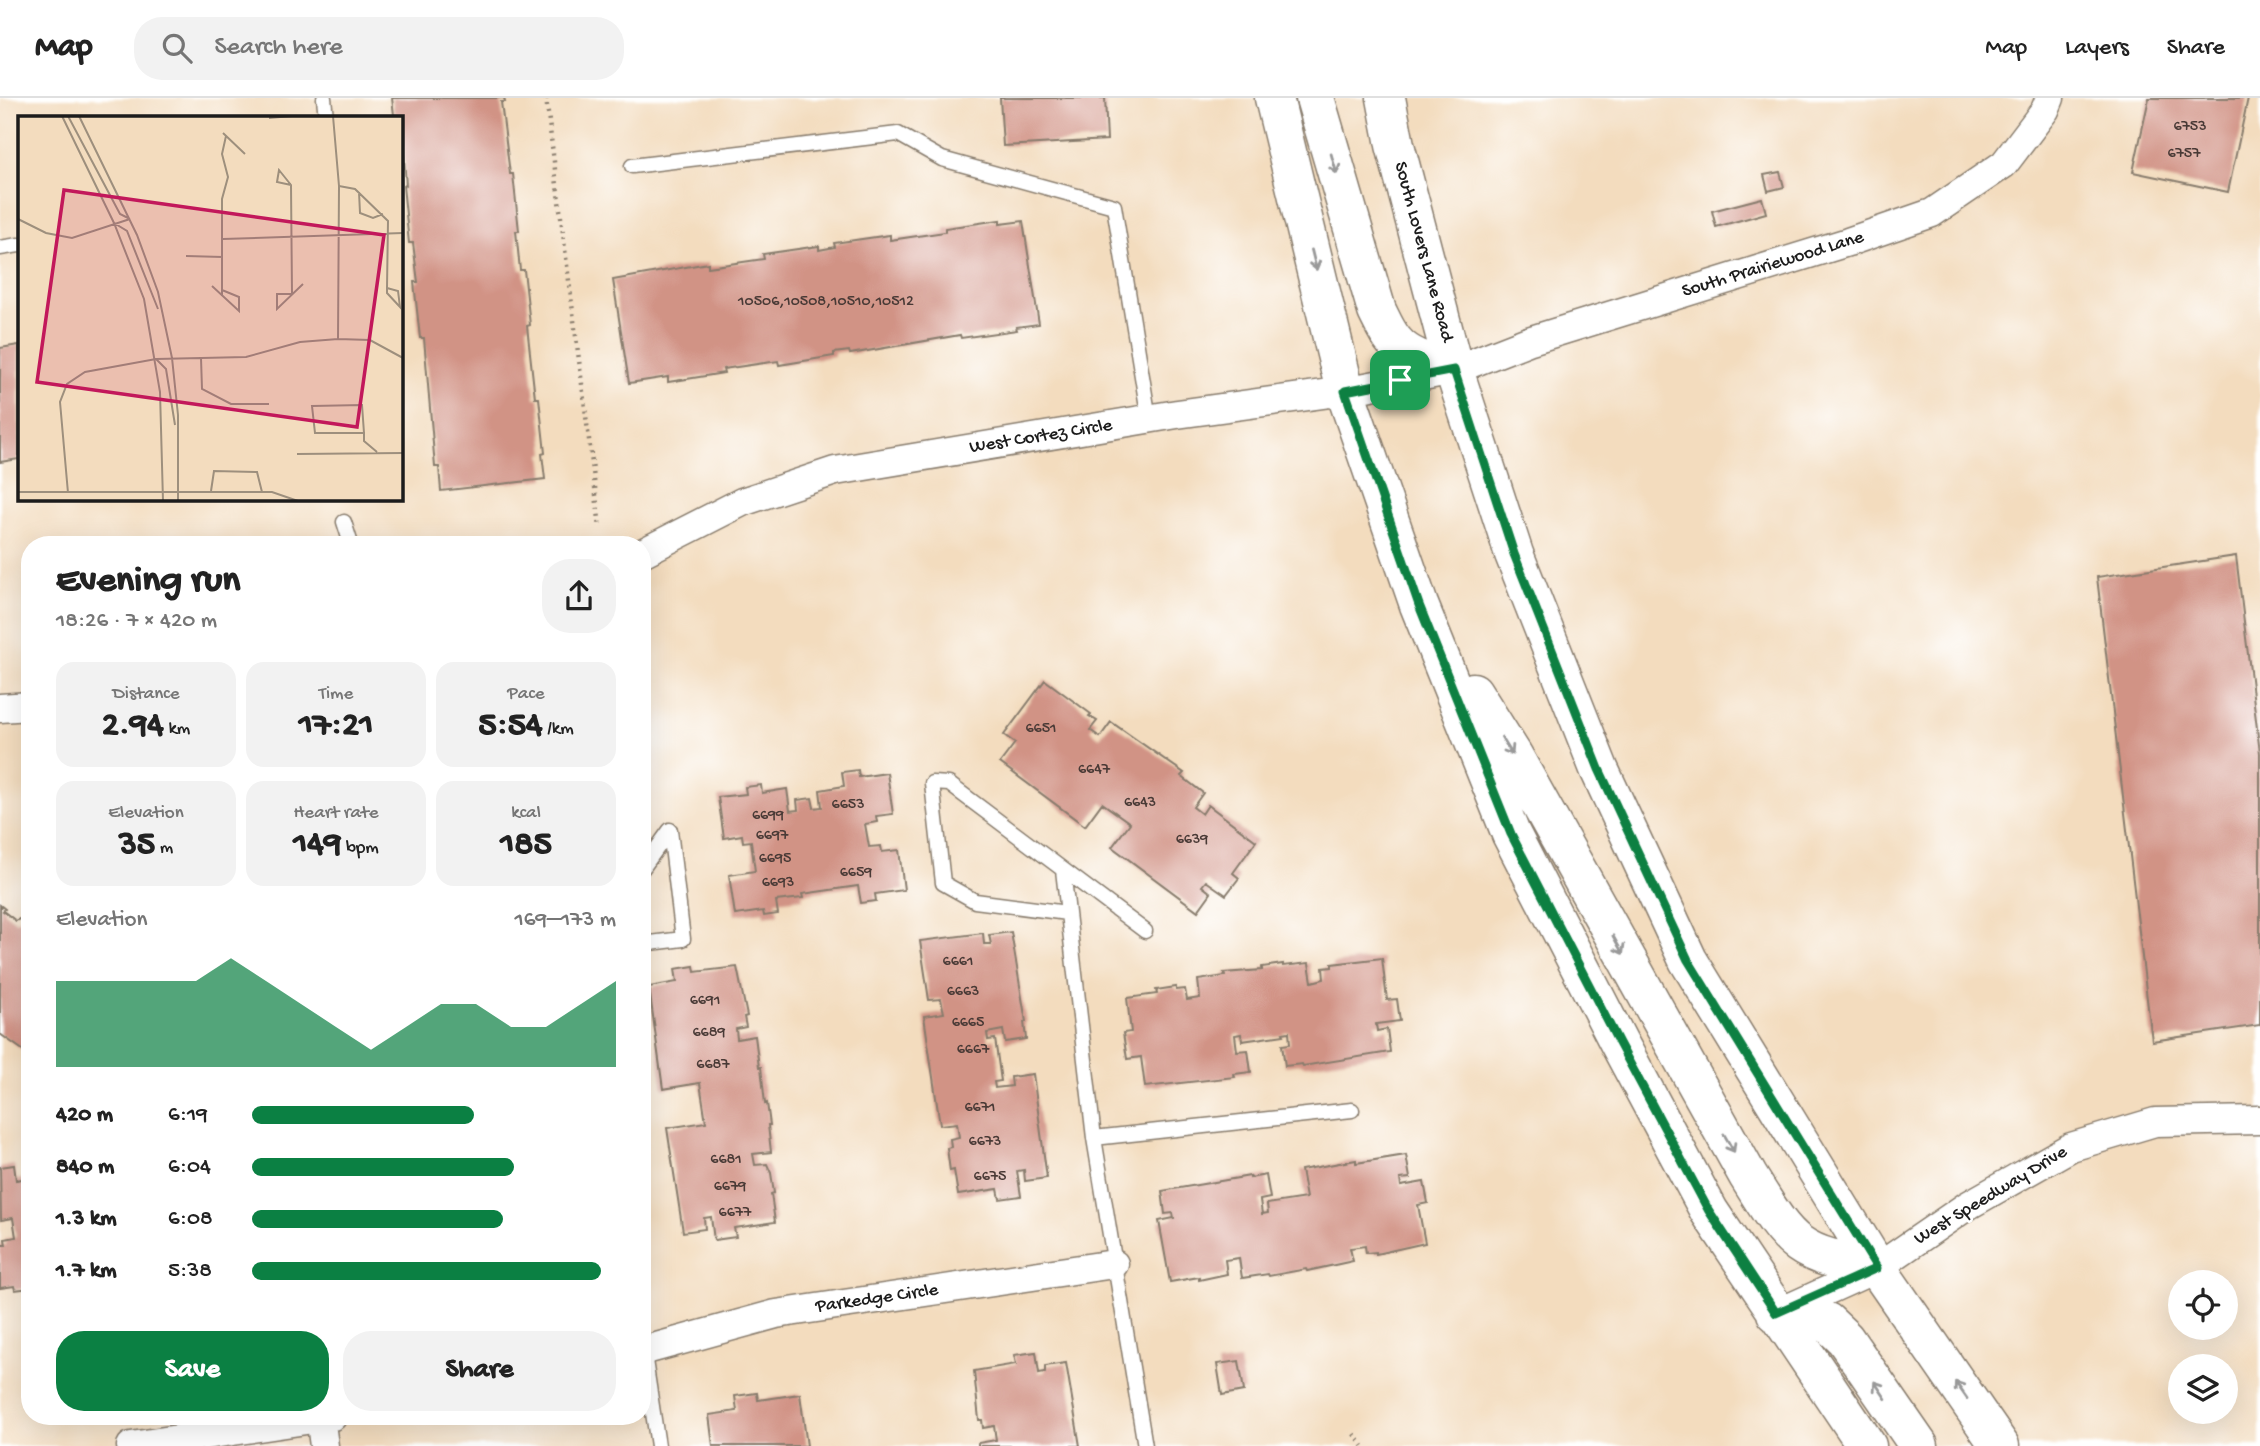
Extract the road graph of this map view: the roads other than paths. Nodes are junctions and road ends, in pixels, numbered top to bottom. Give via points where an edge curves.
1 (324, 98) edge
2 (1274, 98) edge
3 (1315, 98) edge
4 (1386, 98) edge
5 (2050, 98) edge
6 (326, 116) edge
7 (632, 166) dead end
8 (18, 245) edge
9 (0, 248) edge
10 (1454, 370) junction
11 (1345, 391) junction
12 (1149, 419) junction
13 (344, 522) dead end
14 (348, 536) edge
15 (651, 548) edge
16 (1419, 605) junction
17 (21, 707) edge
18 (0, 708) edge
19 (651, 856) edge
20 (1063, 870) junction
21 (1067, 913) junction
22 (1145, 931) dead end
23 (651, 943) edge
24 (1352, 1110) dead end
25 (2260, 1120) edge
26 (1094, 1138) junction
27 (1114, 1264) junction
28 (1877, 1268) junction
29 (1776, 1313) junction
30 (651, 1345) edge
31 (651, 1400) edge
32 (271, 1425) edge
33 (324, 1425) edge
34 (131, 1446) edge
35 (324, 1446) edge
36 (658, 1446) edge
37 (1145, 1446) edge
38 (1867, 1446) edge
39 (1919, 1446) edge
40 (2000, 1446) edge

1 - 6 lane
2 -> 11 main road
3 -> 10 main road via 1377,312 1393,341 1405,352
4 - 10 main road, South Lovers Lane Road
5 - 10 street, South Prairiewood Lane via 2004,164 1932,213 1528,341
7 - 12 lane via 898,134 942,159 1114,206
8 - 9 lane
10 - 11 street, West Cortez Circle
10 - 28 main road, South Lovers Lane Road via 1514,554 1599,769 1688,960
11 - 12 street, West Cortez Circle
11 - 16 main road
12 - 15 street, West Cortez Circle via 835,471 742,502
13 - 14 lane
16 -> 28 main road via 1514,757 1779,1225 1811,1253
16 - 29 main road via 1511,834 1709,1211
17 - 18 street
19 - 23 lane via 670,830 683,939
20 - 21 lane
20 - 21 lane via 948,784 932,783 943,883 975,901
20 - 22 lane
21 - 26 lane
24 - 26 lane
25 - 28 street, West Speedway Drive via 2155,1122 2071,1147 1967,1206
26 - 27 lane
27 - 30 street, Parkedge Circle via 776,1314
27 - 37 lane
28 - 29 street, West Speedway Drive
40 -> 28 main road, South Lovers Lane Road
29 - 38 main road
39 -> 29 main road via 1845,1339 1827,1322 1808,1314
31 - 36 lane
32 - 34 street
33 - 35 street

